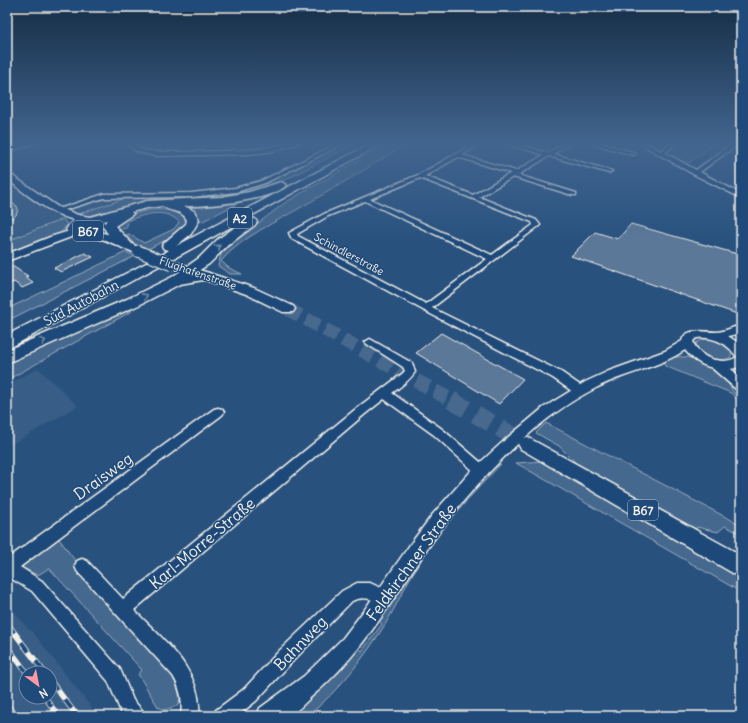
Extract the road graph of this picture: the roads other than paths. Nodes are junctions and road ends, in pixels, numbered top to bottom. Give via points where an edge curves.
1 (9, 177) edge
2 (274, 177) edge
3 (304, 177) edge
4 (418, 177) edge
5 (422, 177) edge
6 (510, 177) edge
7 (523, 177) edge
8 (704, 177) edge
9 (314, 178) joint
10 (294, 182) junction
11 (574, 194) dead end
12 (741, 196) edge
13 (474, 197) junction
14 (365, 199) junction
15 (143, 208) junction
16 (63, 213) junction
17 (95, 222) junction
18 (76, 230) junction
19 (108, 237) junction
20 (7, 258) edge
21 (492, 258) junction
22 (159, 259) junction
23 (204, 261) junction
24 (210, 278) junction
25 (288, 308) tunnel mouth
26 (426, 308) junction
27 (741, 330) edge
28 (7, 331) edge
29 (716, 336) junction
30 (7, 342) edge
31 (370, 342) dead end
32 (687, 343) junction
33 (733, 344) junction
34 (7, 356) edge
35 (663, 356) junction
36 (699, 357) junction
37 (738, 360) edge
38 (717, 365) junction
39 (740, 384) edge
40 (580, 391) junction
41 (385, 394) junction
42 (218, 412) dead end
43 (527, 444) tunnel mouth
44 (482, 471) junction
45 (740, 564) edge
46 (82, 566) dead end
47 (7, 568) edge
48 (385, 597) junction
49 (122, 610) junction
50 (136, 716) edge
51 (190, 716) edge
52 (222, 716) edge
53 (268, 716) edge

1 - 16 main road, B67
2 - 16 street via 236,190 191,195 104,196 89,200
3 - 10 highway, Süd Autobahn / A2
4 - 14 street, Schindlerstraße
5 - 13 street
6 - 13 street
7 - 11 street
8 - 12 street
9 - 22 highway, Süd Autobahn / A2
23 -> 9 highway via 223,242
10 - 17 highway via 237,198 200,203 144,205
10 - 22 highway, Süd Autobahn / A2
13 - 21 street via 534,221 537,225
14 - 21 street
14 - 26 street, Schindlerstraße via 326,215 293,234
15 - 17 highway
15 - 22 highway via 114,220 109,225
15 - 22 highway via 174,207 186,211 193,220 190,227 175,239
16 - 17 main road, B67
16 - 18 main road, B67
17 - 18 main road, B67
17 - 19 main road, B67
18 - 19 main road, B67
18 - 20 main road
19 - 22 main road, B67
21 - 26 street
22 - 23 highway
22 - 24 highway
22 - 28 highway, Süd Autobahn / A2
22 - 30 highway, Süd Autobahn / A2
34 -> 22 highway via 133,302
23 - 24 highway
24 - 25 main road, Flughafenstraße via 250,291
26 - 40 street, Schindlerstraße via 557,375
27 - 29 street
27 - 33 street
29 - 32 street, Feldkirchner Straße via 694,335
29 - 33 street
31 - 41 street, Karl-Morre-Straße via 405,363 410,369 406,377
32 - 35 street, Feldkirchner Straße
32 - 36 street via 692,352
33 - 37 street
35 - 36 street, Feldkirchner Straße via 684,354
35 - 40 street, Feldkirchner Straße via 603,378
36 - 38 street
37 - 38 street
37 - 39 main road
38 - 39 main road
40 - 44 street, Feldkirchner Straße via 543,415
41 - 44 street via 438,432
41 - 49 street, Karl-Morre-Straße via 355,416
42 - 47 street, Draisweg
43 - 45 main road, B67
44 - 48 street, Feldkirchner Straße via 429,532
46 - 49 street
47 - 50 street via 37,586 114,675 127,706
48 - 52 street, Bahnweg via 366,589 347,596 285,657 250,696
48 - 53 street, Feldkirchner Straße via 355,640 332,664 305,689
49 - 51 street via 174,664 183,677 191,693

